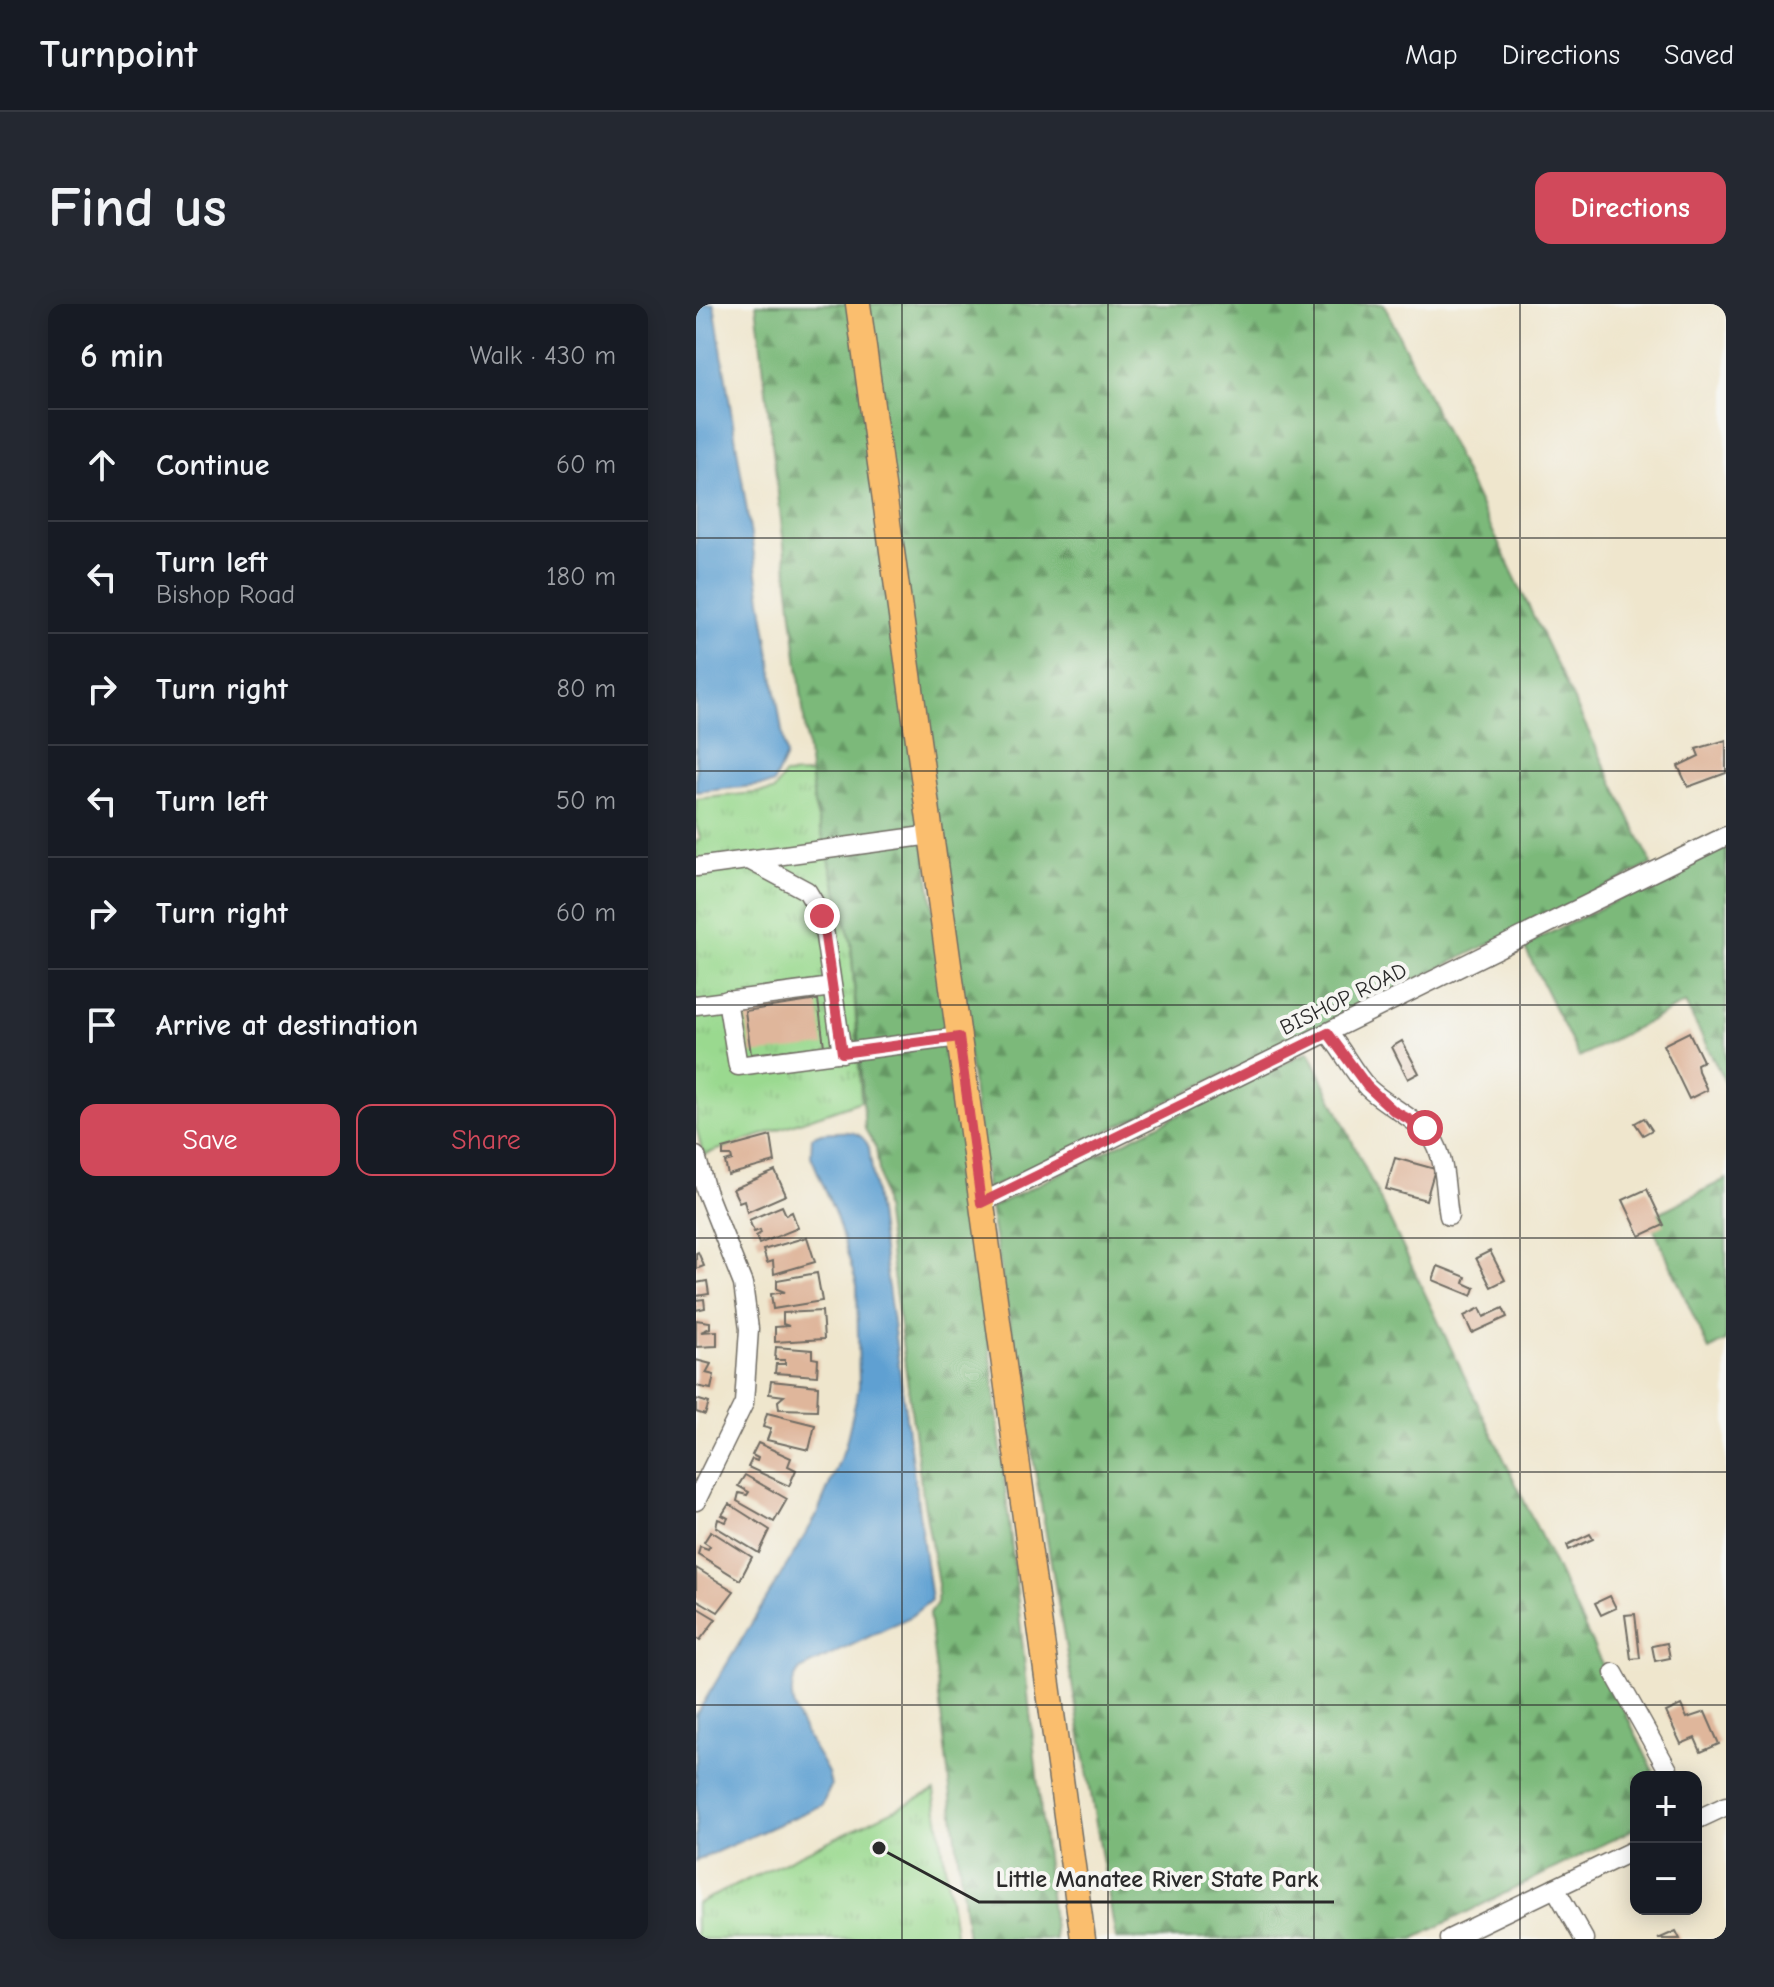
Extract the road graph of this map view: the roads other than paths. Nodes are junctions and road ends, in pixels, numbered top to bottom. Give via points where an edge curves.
1 (858, 304) edge
2 (931, 835) junction
3 (1726, 836) edge
4 (747, 860) junction
5 (696, 867) edge
6 (832, 987) junction
7 (727, 1000) junction
8 (696, 1005) edge
9 (1328, 1033) junction
10 (959, 1037) junction
11 (842, 1053) junction
12 (696, 1156) edge
13 (981, 1203) junction
14 (1449, 1216) dead end
15 (696, 1501) edge
16 (1614, 1673) dead end
17 (1669, 1771) edge
18 (1726, 1806) edge
19 (1702, 1817) edge
20 (1630, 1852) edge
21 (1555, 1888) junction
22 (1454, 1938) edge
23 (1083, 1939) edge
24 (1584, 1939) edge

1 - 2 main road
2 - 4 street
2 - 10 main road
3 - 9 street, BISHOP ROAD
4 - 5 street
4 - 6 street via 807,891 822,916
6 - 7 street
6 - 11 street
7 - 8 street
7 - 11 street via 738,1066
9 - 13 street, BISHOP ROAD
9 - 14 street via 1367,1086 1394,1111 1425,1128 1433,1140
10 - 11 street
10 - 13 main road
12 - 15 street via 743,1284 749,1329 744,1403
13 - 23 main road
16 - 17 street
18 - 19 street
20 - 21 street
21 - 22 street
21 - 24 street

